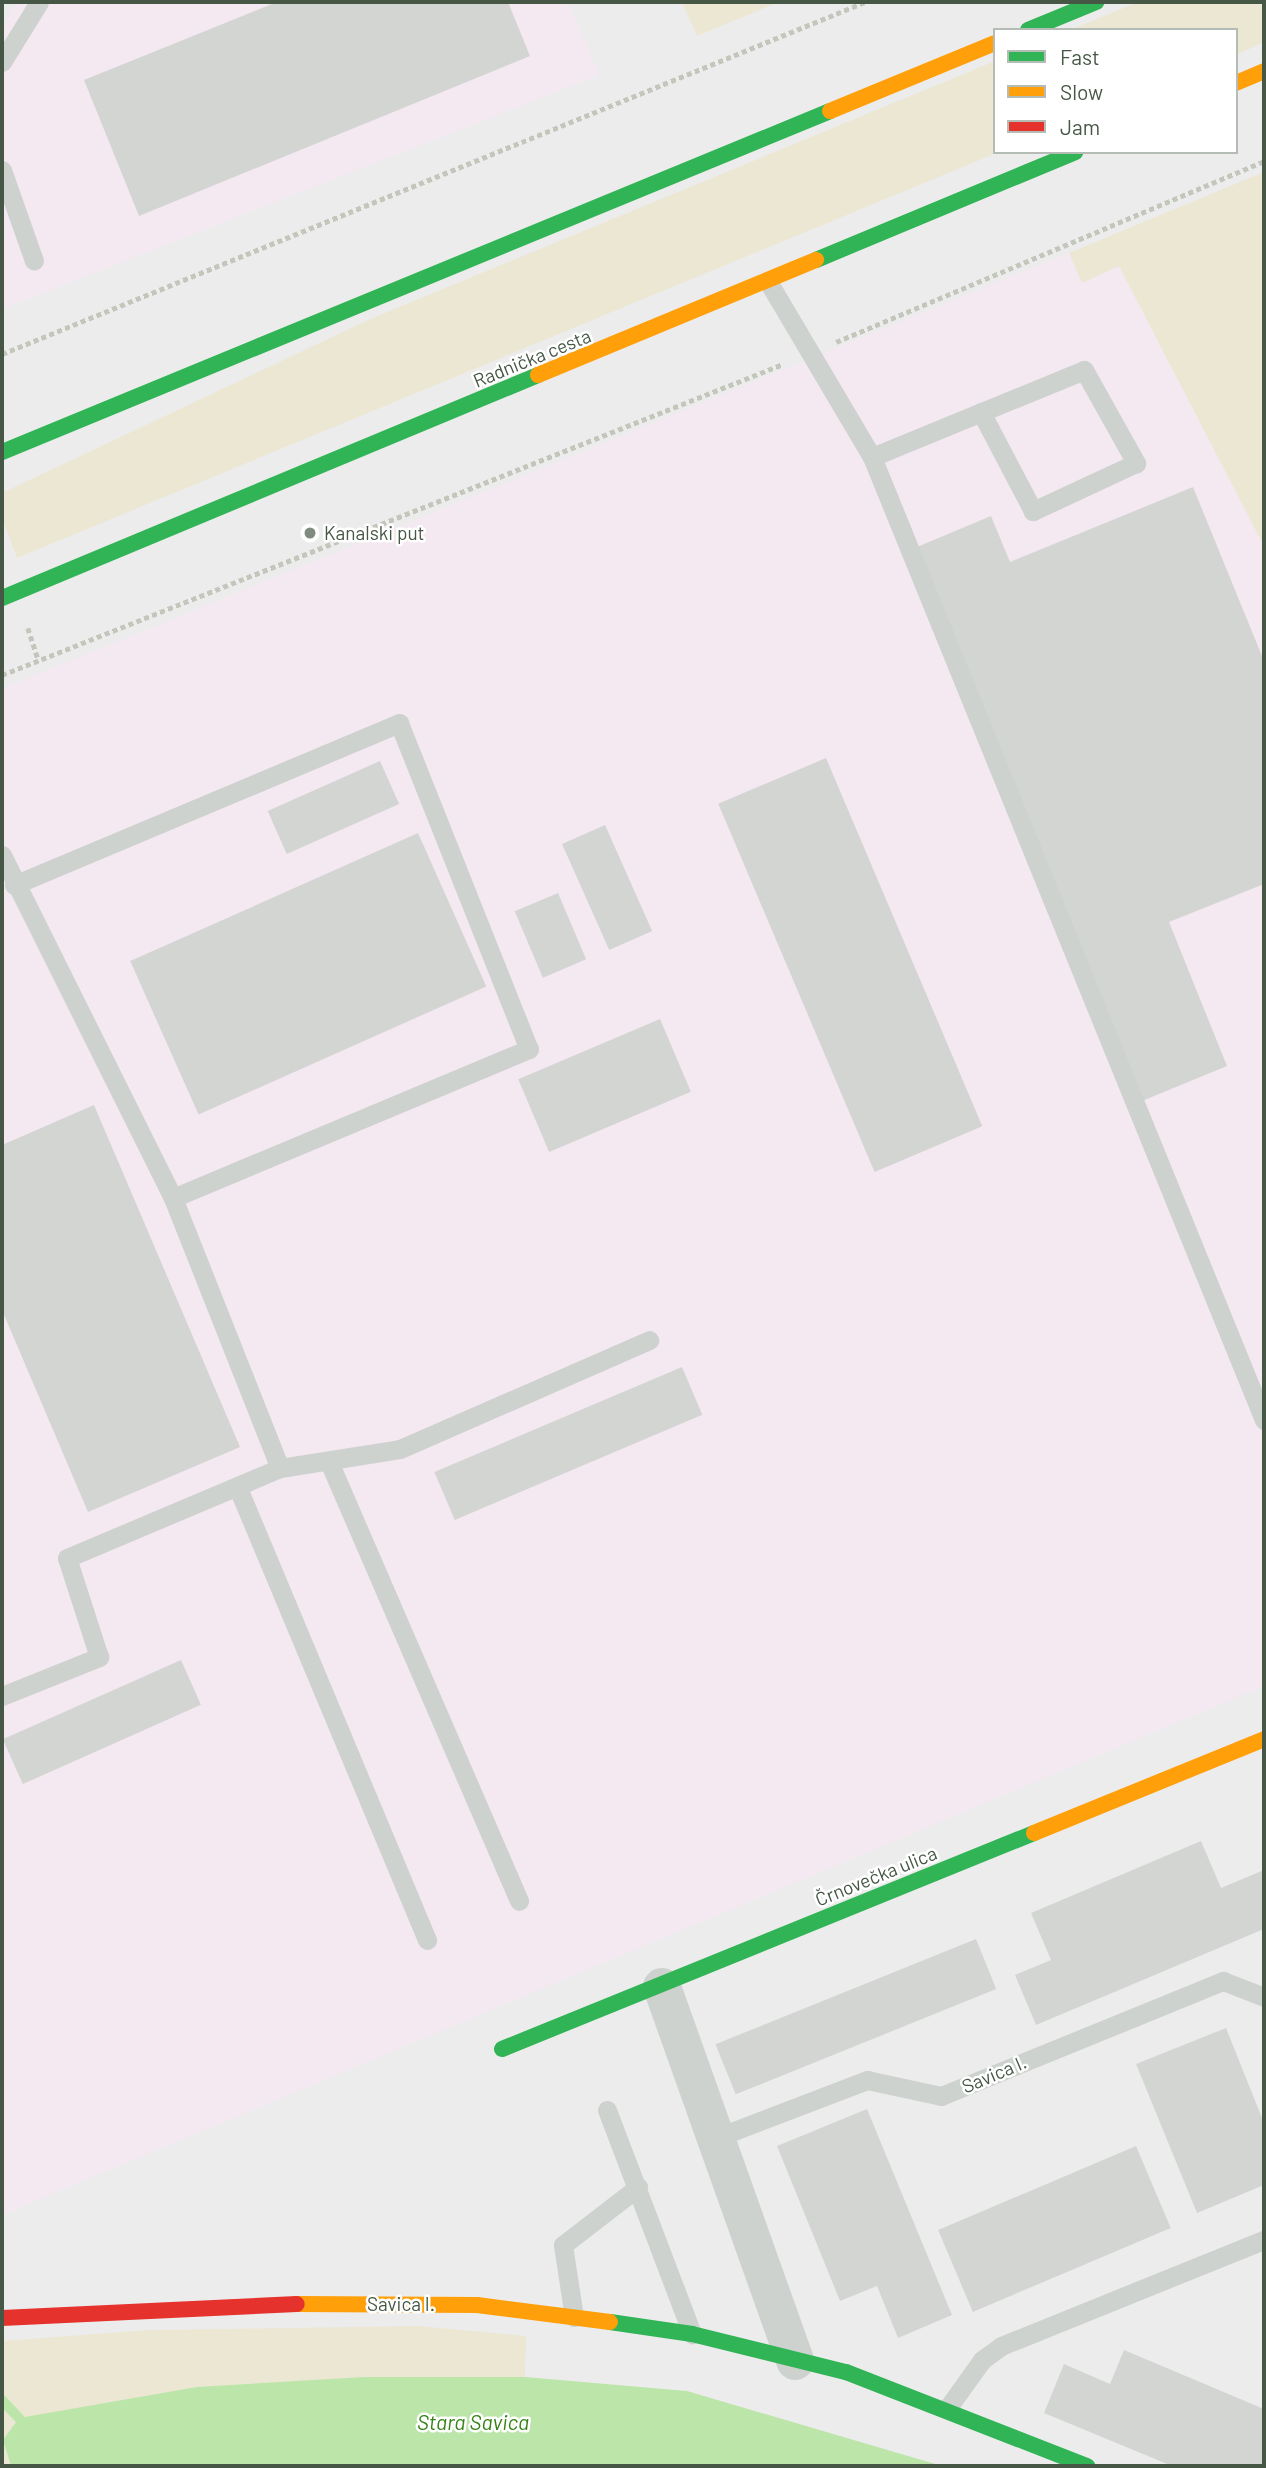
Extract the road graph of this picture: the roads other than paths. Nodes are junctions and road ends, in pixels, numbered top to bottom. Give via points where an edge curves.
1 (39, 2) edge
2 (1096, 2) edge
3 (1033, 28) edge
4 (993, 44) edge
5 (2, 62) edge
6 (1264, 71) edge
7 (1238, 82) edge
8 (1070, 154) edge
9 (2, 170) edge
10 (34, 261) dead end
11 (769, 283) junction
12 (981, 412) junction
13 (2, 452) edge
14 (872, 457) junction
15 (2, 598) edge
16 (2, 855) edge
17 (14, 885) junction
18 (173, 1198) junction
19 (649, 1340) dead end
20 (1264, 1420) edge
21 (330, 1464) junction
22 (280, 1468) junction
23 (238, 1488) junction
24 (2, 1696) edge
25 (1264, 1739) edge
26 (519, 1901) dead end
27 (427, 1940) dead end
28 (662, 1987) junction
29 (1264, 1997) edge
30 (502, 2049) dead end
31 (607, 2110) dead end
32 (718, 2137) junction
33 (638, 2187) junction
34 (1264, 2240) edge
35 (575, 2317) junction
36 (2, 2318) edge
37 (692, 2334) junction
38 (795, 2361) junction
39 (947, 2409) junction
40 (1087, 2466) edge

1 - 5 lane
2 - 3 main road
4 - 13 main road
6 - 7 main road
8 - 11 main road, Radnička cesta
9 - 10 lane
11 - 14 lane
11 - 15 main road, Radnička cesta
12 - 12 lane via 1084,370 1136,463 1033,511
12 - 14 lane
14 - 20 lane
16 - 17 lane
17 - 18 lane
17 - 18 lane via 399,723 529,1049
18 - 22 lane
19 - 21 lane via 400,1449
21 - 22 lane
21 - 26 lane
22 - 23 lane
23 - 24 lane via 66,1558 99,1657
23 - 27 lane
25 - 28 main road, Črnovečka ulica
28 - 30 main road, Črnovečka ulica
28 - 32 street
29 - 32 lane, Savica I. via 1223,1981 941,2096 867,2080
31 - 33 lane
32 - 38 street
33 - 35 lane via 563,2245
33 - 37 lane
34 - 39 lane via 1001,2346 982,2360
35 - 36 main road, Savica I. via 477,2305 212,2303
35 - 37 main road, Savica I.
37 - 38 main road, Savica I.
38 - 39 main road, Savica I.
39 - 40 main road, Savica I.

